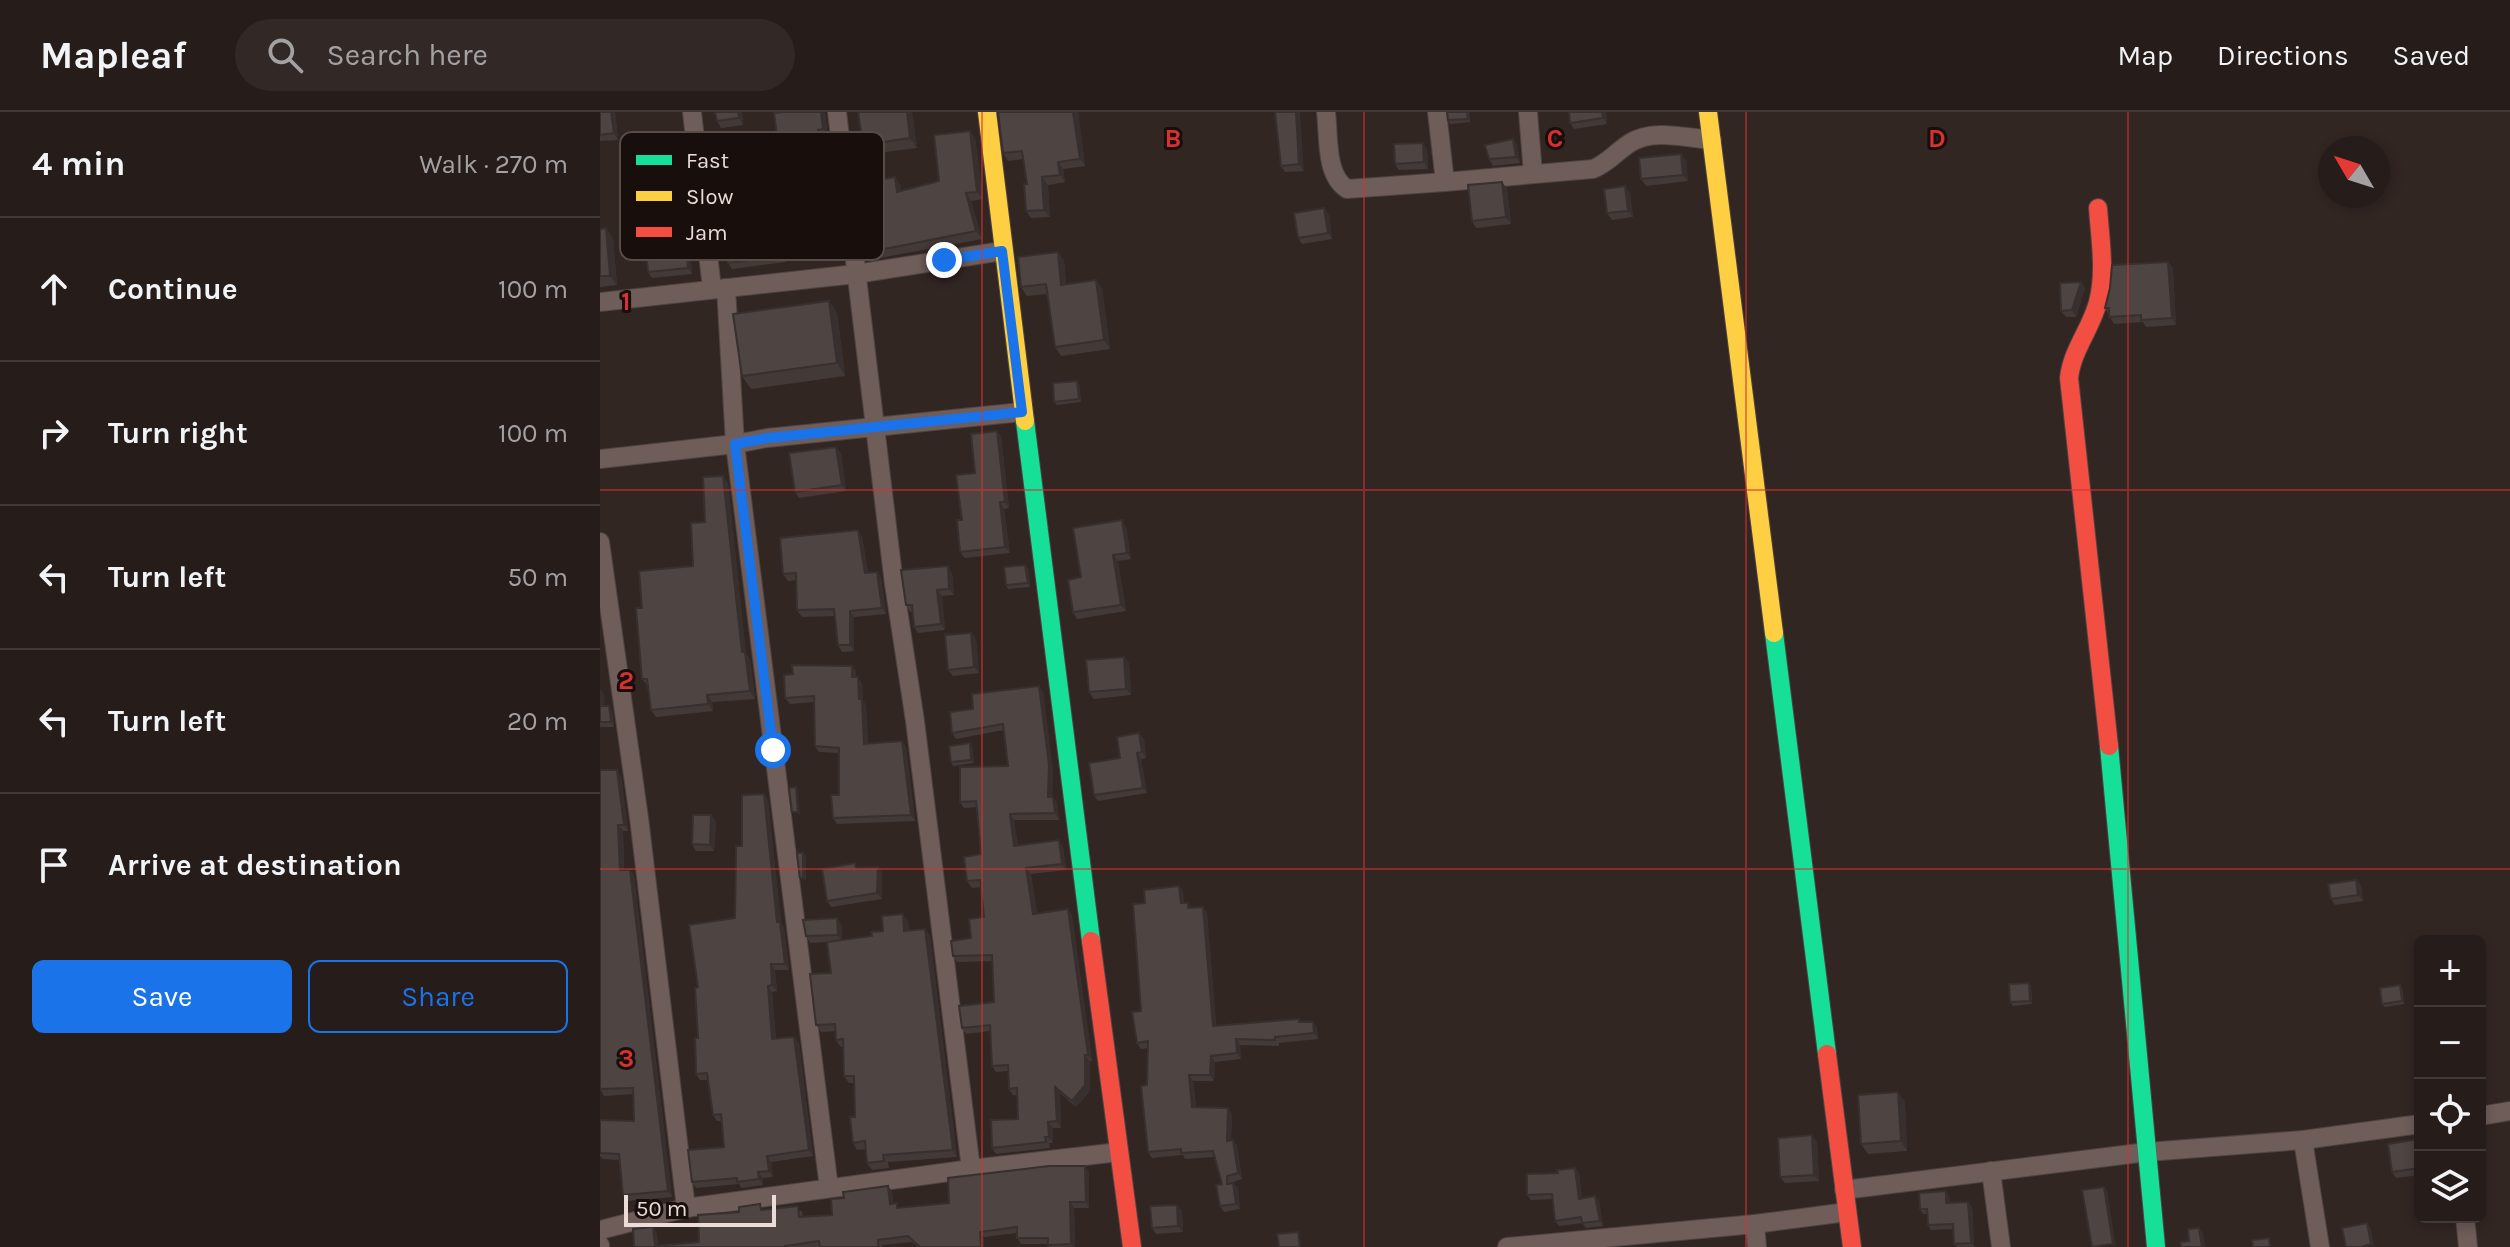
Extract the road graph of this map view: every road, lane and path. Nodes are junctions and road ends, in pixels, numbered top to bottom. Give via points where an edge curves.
1 (692, 112) edge
2 (837, 112) edge
3 (987, 112) edge
4 (1326, 112) edge
5 (1437, 112) edge
6 (1528, 112) edge
7 (1708, 112) edge
8 (695, 132) edge
9 (839, 132) edge
10 (1712, 140) junction
11 (1533, 174) junction
12 (1445, 182) junction
13 (2098, 208) dead end
14 (1002, 251) junction
15 (715, 260) edge
16 (854, 260) edge
17 (856, 274) junction
18 (719, 288) junction
19 (600, 302) edge
20 (1022, 412) junction
21 (875, 427) junction
22 (735, 444) junction
23 (600, 459) edge
24 (600, 542) edge
25 (2510, 1111) edge
26 (2486, 1115) edge
27 (2414, 1125) edge
28 (2303, 1140) junction
29 (1119, 1152) junction
30 (2147, 1152) junction
31 (971, 1169) junction
32 (1991, 1171) junction
33 (829, 1188) junction
34 (1844, 1190) junction
35 (686, 1208) junction
36 (1847, 1212) junction
37 (2466, 1223) edge
38 (1755, 1224) junction
39 (600, 1230) edge
40 (1526, 1246) edge
41 (1132, 1247) edge
42 (1507, 1247) edge
43 (1757, 1247) edge
44 (1852, 1247) edge
45 (2001, 1247) edge
46 (2156, 1247) edge
47 (2320, 1247) edge
48 (2468, 1247) edge

1 - 8 street
2 - 9 street
3 - 14 street
4 - 12 street via 1334,175 1347,189
5 - 12 street
6 - 11 street
7 - 10 street
10 - 11 street via 1650,135 1593,169
10 - 34 street
11 - 12 street
13 - 30 street via 2098,303 2073,353 2069,378
14 - 17 street
14 - 20 street
15 - 18 street
16 - 17 street
17 - 18 street
17 - 21 street
18 - 19 street
18 - 22 street
20 - 21 street
20 - 29 street
21 - 22 street
21 - 31 street
22 - 23 street
22 - 33 street
24 - 35 street
25 - 26 street
27 - 28 street
28 - 30 street
28 - 47 street
29 - 31 street
29 - 41 street
30 - 32 street
30 - 46 street
31 - 33 street
32 - 34 street
32 - 45 street
33 - 35 street
34 - 36 street
35 - 39 street
36 - 38 street
36 - 44 street
37 - 48 street
38 - 40 street
38 - 43 street
40 - 42 street

